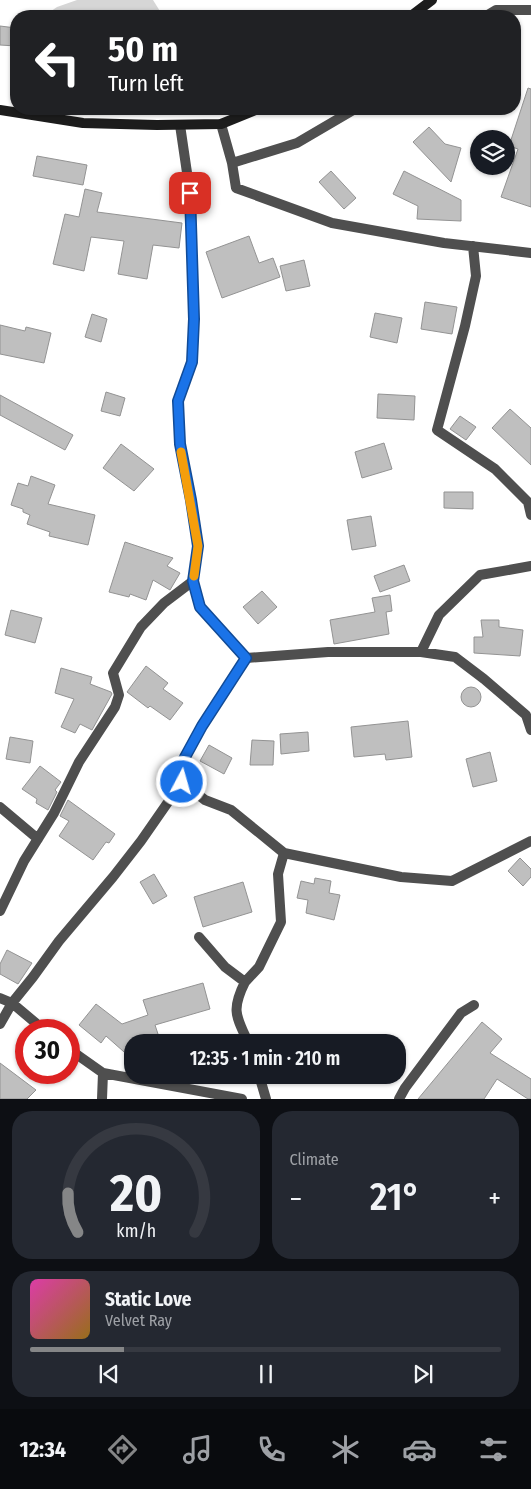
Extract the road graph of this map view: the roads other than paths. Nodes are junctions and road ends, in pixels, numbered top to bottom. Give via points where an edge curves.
1 (432, 0) edge
2 (419, 10) edge
3 (496, 10) edge
4 (521, 10) edge
5 (30, 115) edge
6 (243, 115) edge
7 (345, 115) edge
8 (221, 124) junction
9 (180, 125) junction
10 (232, 163) junction
11 (473, 246) junction
12 (531, 253) edge
13 (531, 515) edge
14 (531, 566) edge
15 (193, 581) junction
16 (421, 652) junction
17 (246, 658) junction
18 (529, 715) edge
19 (531, 730) edge
20 (182, 782) junction
21 (0, 807) edge
22 (38, 839) junction
23 (531, 842) edge
24 (284, 853) junction
25 (0, 911) edge
26 (199, 937) dead end
27 (245, 982) junction
28 (0, 998) edge
29 (12, 1003) junction
30 (474, 1006) dead end
31 (31, 1019) edge
32 (0, 1024) edge
33 (244, 1034) edge
34 (80, 1057) edge
35 (103, 1073) junction
36 (262, 1084) edge
37 (102, 1099) edge
38 (242, 1099) edge
39 (266, 1099) edge
40 (399, 1099) edge

1 - 2 main road
3 - 4 street
5 - 9 main road via 83,124
6 - 8 main road
7 - 10 street via 297,143
8 - 9 main road
8 - 10 street
9 - 15 street via 190,193 194,319 192,362 178,401 180,444 198,546
10 - 11 street via 236,188 332,223
11 - 12 street
11 - 13 street via 476,276 438,430 495,470 528,502
14 - 16 street via 480,575 439,615
15 - 17 street via 200,607
15 - 22 street via 164,603 141,627 113,674 119,695 115,707 79,762
16 - 17 street via 328,652
16 - 18 street via 455,657
17 - 20 street via 184,759
18 - 19 street
20 - 24 street via 205,800 231,810
20 - 29 street via 141,841
21 - 22 street
22 - 25 street
23 - 24 street via 452,882 401,877
24 - 27 street via 278,874 281,922 259,967
26 - 27 street via 225,967
27 - 33 street via 237,998 237,1018
28 - 29 street
29 - 31 street
29 - 32 street
30 - 40 street via 461,1013
34 - 35 street
35 - 37 street
35 - 38 street
36 - 39 street

